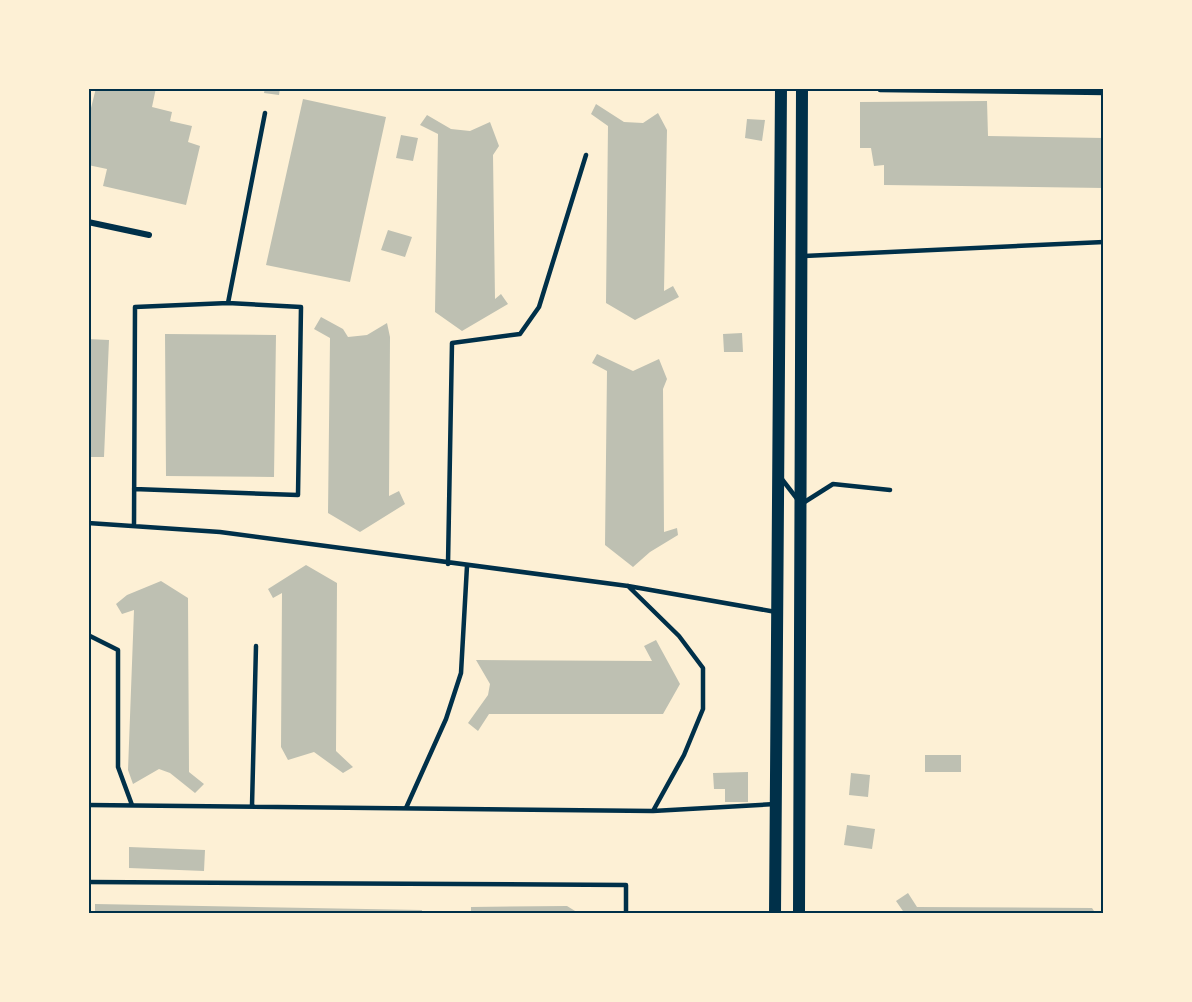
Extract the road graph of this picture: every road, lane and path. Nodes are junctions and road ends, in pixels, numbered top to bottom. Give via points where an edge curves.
1 (780, 88) edge
2 (802, 88) edge
3 (880, 90) dead end
4 (959, 90) edge
5 (1104, 93) edge
6 (265, 113) dead end
7 (586, 155) dead end
8 (88, 222) edge
9 (149, 235) dead end
10 (1104, 242) edge
11 (802, 256) junction
12 (228, 303) junction
13 (778, 473) junction
14 (134, 489) junction
15 (890, 490) dead end
16 (801, 504) junction
17 (88, 523) edge
18 (134, 526) junction
19 (448, 564) junction
20 (467, 566) junction
21 (628, 586) junction
22 (776, 612) junction
23 (88, 635) edge
24 (256, 646) dead end
25 (775, 804) junction
26 (88, 805) edge
27 (132, 806) junction
28 (252, 807) junction
29 (406, 808) junction
30 (653, 811) junction
31 (88, 882) edge
32 (626, 914) edge
33 (775, 914) edge
34 (799, 914) edge

1 - 13 main road
2 - 11 main road
3 - 4 lane
4 - 5 lane
6 - 12 lane
7 - 19 lane via 539,307 520,334 452,343
8 - 9 street
10 - 11 lane
11 - 16 main road
12 - 14 lane via 135,307
12 - 14 lane via 301,307 298,495
13 - 16 lane
13 - 22 main road
14 - 18 lane
15 - 16 lane via 833,484
16 - 34 main road
17 - 18 lane
18 - 19 lane via 220,532
19 - 20 lane
20 - 21 lane
20 - 29 lane via 461,673 446,718
21 - 22 lane
21 - 30 lane via 678,636 703,668 703,709 684,755
22 - 25 main road
23 - 27 lane via 118,650 118,767
24 - 28 lane
25 - 30 lane
25 - 33 main road
26 - 27 lane
27 - 28 lane
28 - 29 lane
29 - 30 lane
31 - 32 lane via 626,885

